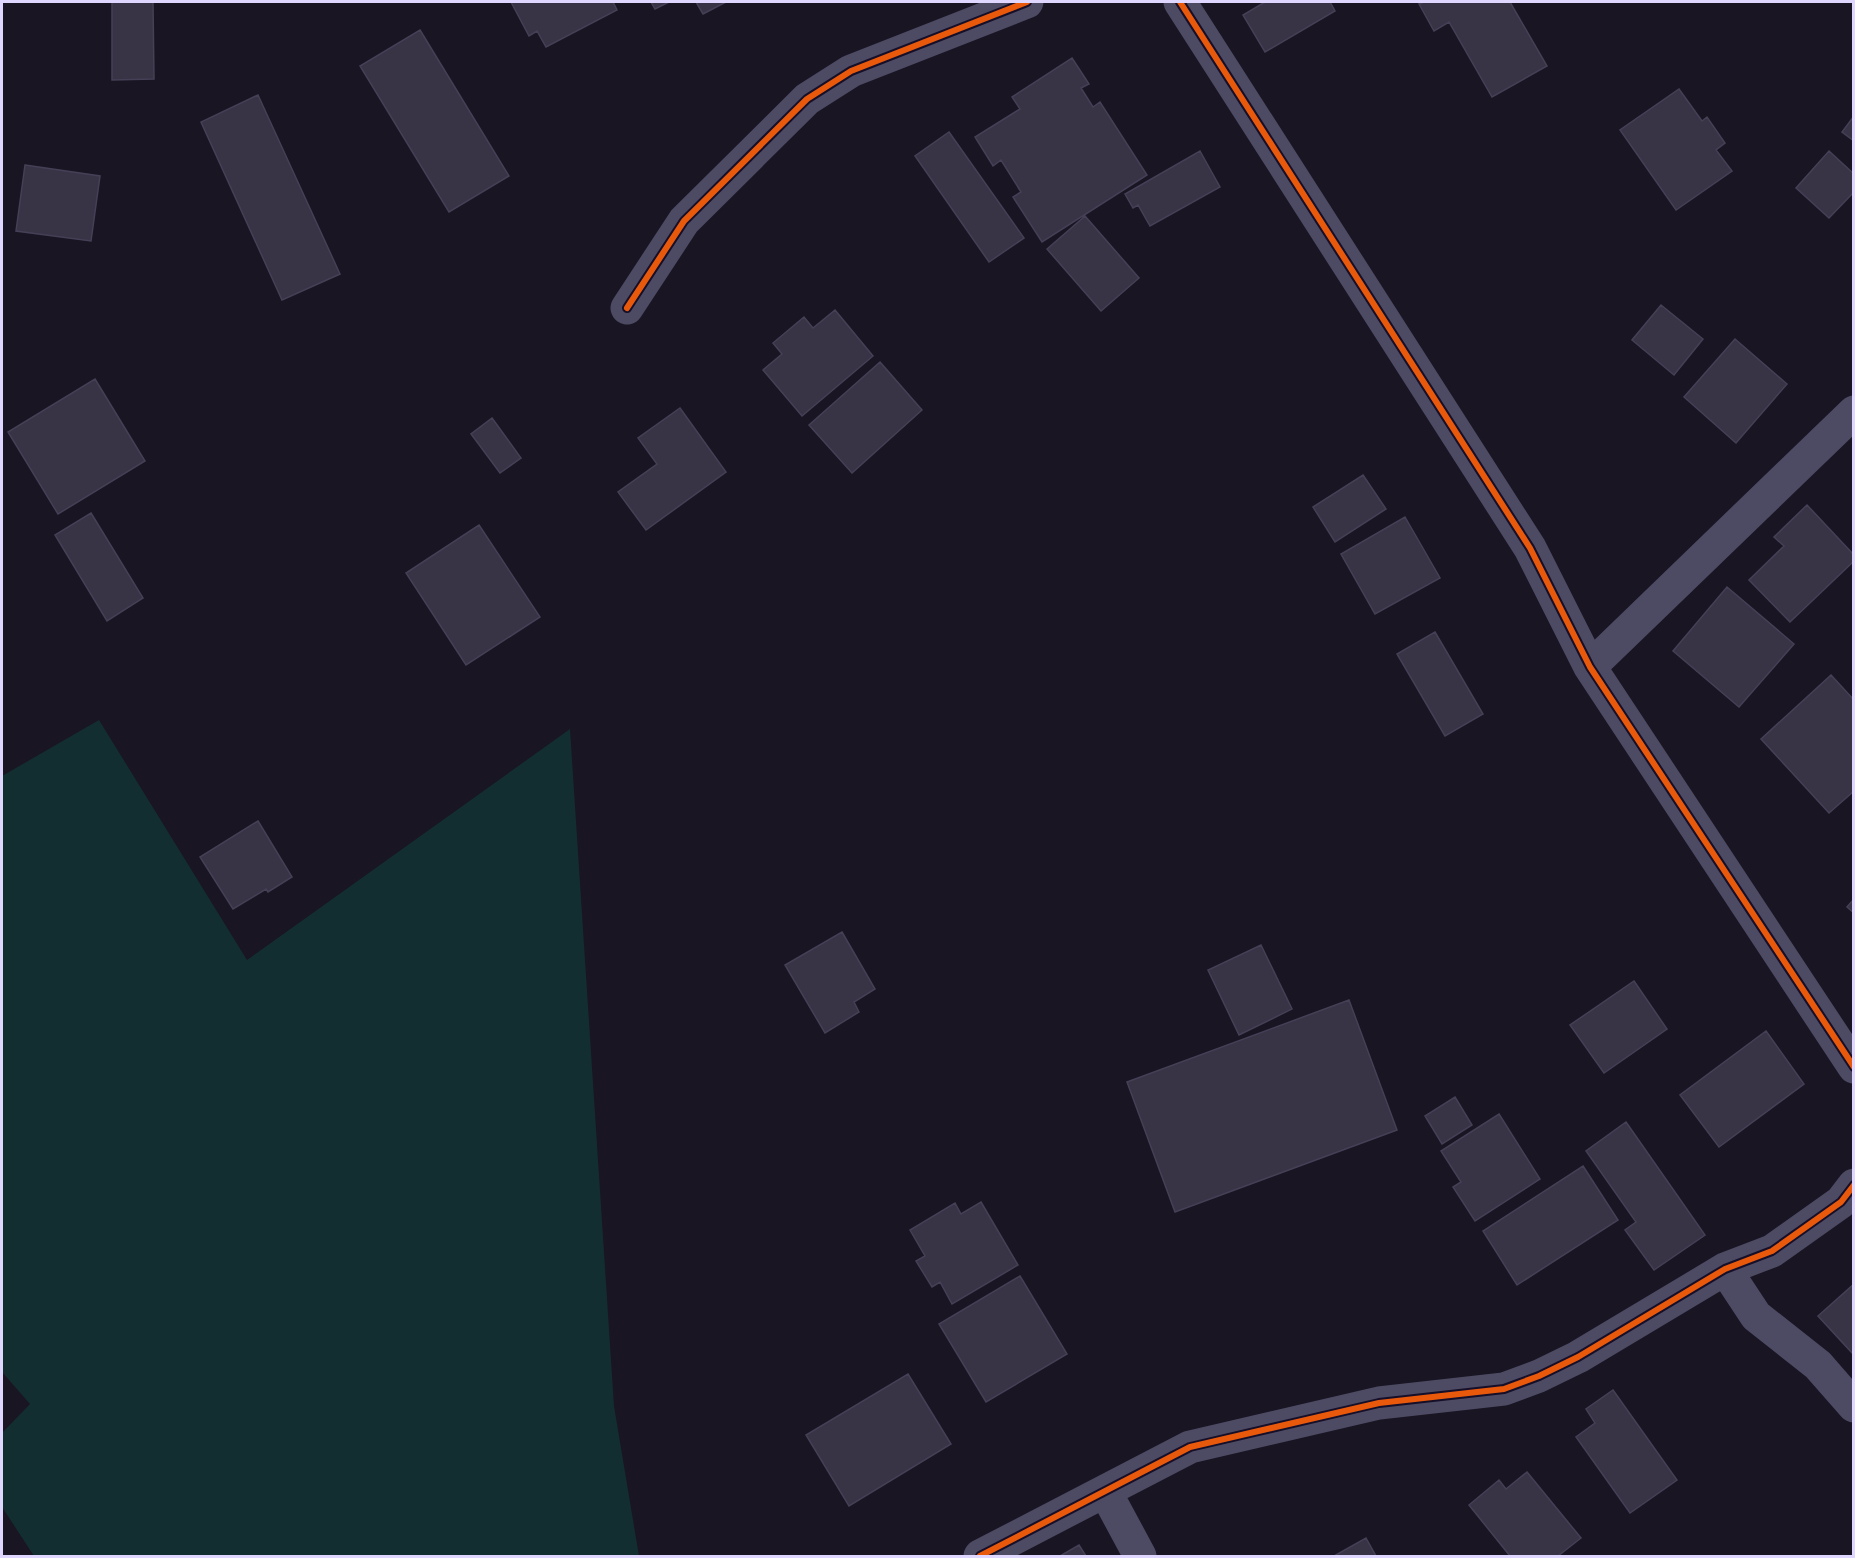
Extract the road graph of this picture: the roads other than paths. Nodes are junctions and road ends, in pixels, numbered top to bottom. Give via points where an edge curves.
1 (1027, 2) edge
2 (1180, 2) edge
3 (627, 308) dead end
4 (1854, 412) edge
5 (1590, 667) junction
6 (1854, 1067) edge
7 (1854, 1185) edge
8 (1725, 1269) junction
9 (1854, 1406) edge
10 (1105, 1491) junction
11 (980, 1557) edge
12 (1140, 1557) edge

1 - 3 street via 870,63 807,99 684,221
2 - 5 street via 1530,548
4 - 5 street
5 - 6 street
7 - 8 street via 1841,1202 1772,1251
8 - 9 street via 1756,1316 1818,1365
8 - 10 street via 1578,1357 1504,1389 1379,1404 1190,1447
10 - 11 street
10 - 12 street

